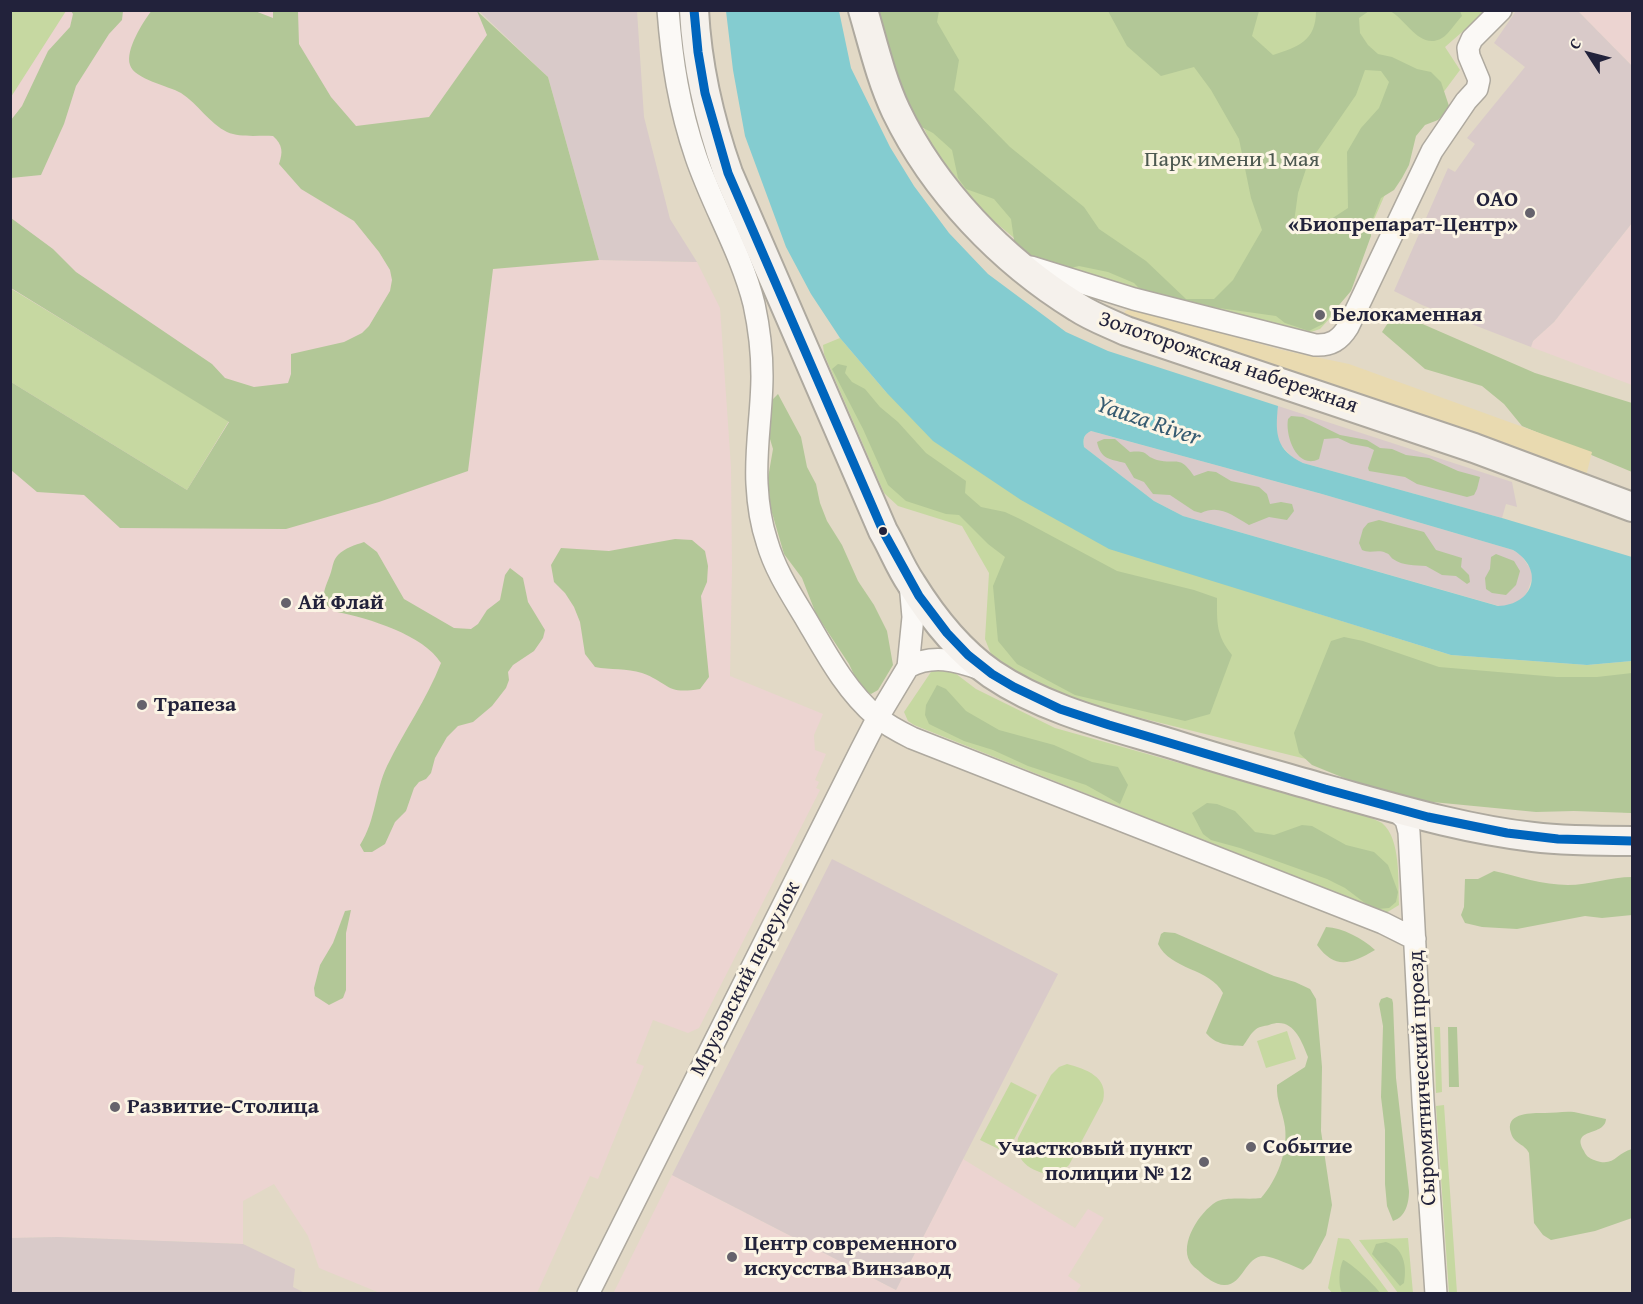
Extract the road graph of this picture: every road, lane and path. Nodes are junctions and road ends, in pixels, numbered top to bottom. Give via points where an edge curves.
1 (668, 10) edge
2 (694, 10) edge
3 (863, 10) edge
4 (1501, 10) edge
5 (1011, 260) junction
6 (1134, 299) junction
7 (1126, 331) junction
8 (1632, 507) edge
9 (910, 582) junction
10 (908, 667) junction
11 (992, 674) junction
12 (878, 717) junction
13 (1394, 808) junction
14 (1435, 819) junction
15 (1632, 841) edge
16 (1411, 863) junction
17 (1415, 939) junction
18 (588, 1293) edge
19 (1436, 1293) edge

1 - 12 street via 677,93 696,157 743,265 758,325 762,375 756,457 760,515 767,543 787,588 824,650 854,693
2 - 9 main road via 703,88 728,173 880,524
3 - 5 main road, Золоторожская набережная via 896,110 928,167
4 - 6 street via 1468,48 1479,80 1477,89 1432,151 1348,327 1338,340 1326,346 1315,345
5 - 6 street
5 - 7 main road, Золоторожская набережная via 1078,308
6 - 7 street via 1124,302 1118,314
7 - 8 main road, Золоторожская набережная via 1474,448
9 - 10 street, Мрузовский переулок via 913,617
9 - 11 main road via 950,635
10 - 11 street via 917,662 950,660
10 - 12 street, Мрузовский переулок
11 - 13 main road via 1074,714
12 - 17 street via 912,738
12 - 18 street, Мрузовский переулок
13 - 14 main road
13 - 16 street, Сыромятнический проезд via 1406,820
14 - 15 main road via 1534,837
14 - 16 street, Сыромятнический проезд via 1419,839
16 - 17 street, Сыромятнический проезд
17 - 19 street, Сыромятнический проезд

